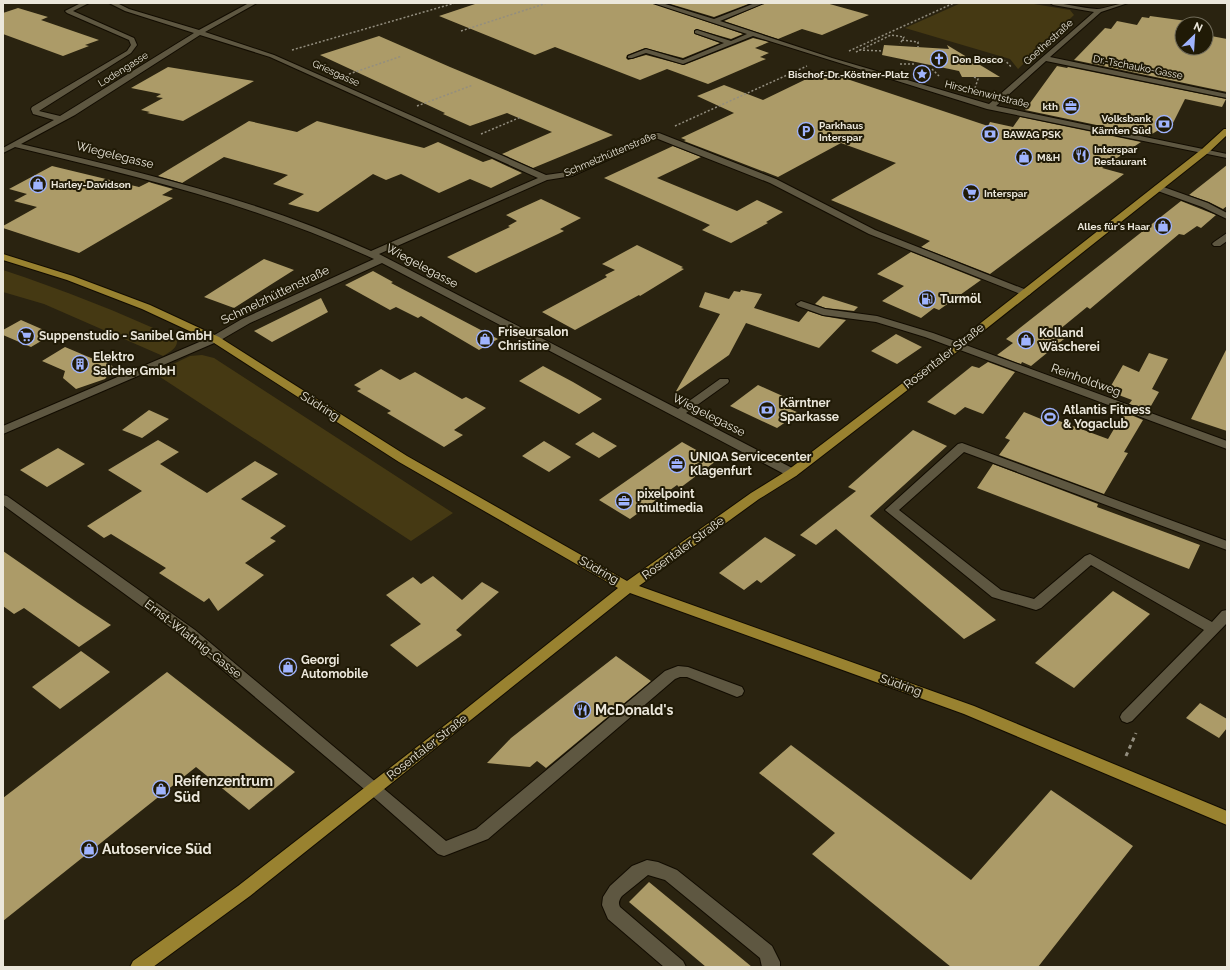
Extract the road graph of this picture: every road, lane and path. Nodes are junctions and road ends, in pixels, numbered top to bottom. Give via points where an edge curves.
1 (86, 3) edge
2 (112, 3) edge
3 (254, 3) edge
4 (455, 3) edge
5 (547, 3) edge
6 (656, 3) edge
7 (761, 3) edge
8 (954, 3) edge
9 (1053, 3) edge
10 (1125, 3) edge
11 (1099, 11) junction
12 (713, 22) junction
13 (461, 31) dead end
14 (200, 32) junction
15 (697, 32) dead end
16 (751, 35) junction
17 (902, 40) junction
18 (731, 43) junction
19 (900, 44) dead end
20 (918, 47) dead end
21 (858, 50) junction
22 (883, 51) dead end
23 (854, 52) dead end
24 (272, 56) junction
25 (402, 56) dead end
26 (630, 57) dead end
27 (1044, 58) junction
28 (828, 59) junction
29 (972, 60) dead end
30 (974, 77) dead end
31 (1020, 80) junction
32 (329, 81) junction
33 (473, 84) dead end
34 (973, 91) dead end
35 (1227, 96) edge
36 (990, 107) junction
37 (400, 113) junction
38 (521, 117) dead end
39 (61, 119) junction
40 (1227, 131) edge
41 (651, 137) junction
42 (464, 142) junction
43 (15, 145) junction
44 (3, 151) edge
45 (1205, 151) junction
46 (1227, 156) edge
47 (545, 178) junction
48 (1158, 188) junction
49 (1227, 216) edge
50 (1227, 236) edge
51 (1217, 244) dead end
52 (371, 254) junction
53 (3, 256) edge
54 (382, 259) junction
55 (1026, 293) junction
56 (801, 304) dead end
57 (215, 339) junction
58 (958, 346) junction
59 (724, 381) dead end
60 (678, 414) junction
61 (3, 430) edge
62 (1227, 445) edge
63 (792, 473) junction
64 (3, 499) edge
65 (1227, 546) edge
66 (628, 587) junction
67 (1227, 615) edge
68 (1213, 629) junction
69 (737, 692) dead end
70 (1127, 717) joint
71 (1119, 773) junction
72 (375, 789) junction
73 (1227, 818) edge
74 (139, 967) edge
75 (676, 967) edge
76 (771, 967) edge

1 - 39 street via 68,12 132,38 134,45 129,52 35,109 36,112
2 - 14 street, Griesgasse
3 - 14 street, Lodengasse
4 - 24 path
5 - 13 path
6 - 12 street, Hirschenwirtstraße
7 - 12 street
8 - 28 path, Schmelzhüttenstraße
9 - 11 street
10 - 11 street, Goethestraße
11 - 27 street, Goethestraße
12 - 16 street, Hirschenwirtstraße
14 - 24 street, Griesgasse
14 - 39 street, Lodengasse
15 - 18 street
16 - 18 street
16 - 28 street, Hirschenwirtstraße
17 - 19 path
17 - 20 path via 918,42
17 - 21 path via 904,37 891,35
18 - 26 street via 683,62 646,50
21 - 22 path
21 - 23 path
24 - 32 street, Griesgasse
25 - 32 path
27 - 31 street, Goethestraße
27 - 35 street, Dr.-Tschauko-Gasse
28 - 36 street, Hirschenwirtstraße
28 - 41 path, Schmelzhüttenstraße
29 - 31 path via 992,56 1006,59
30 - 34 path via 978,79
31 - 36 street, Goethestraße
32 - 37 street, Griesgasse
33 - 37 path
36 - 45 street, Hirschenwirtstraße
37 - 42 street, Griesgasse
38 - 42 path
39 - 43 street, Lodengasse
40 - 45 main road, Rosentaler Straße
41 - 47 street, Schmelzhüttenstraße via 569,174
41 - 55 street via 773,181 872,232
42 - 47 street, Griesgasse
43 - 44 street, Lodengasse
43 - 52 street, Wiegelegasse via 188,186 306,226
45 - 46 street, Hirschenwirtstraße
45 - 48 main road, Rosentaler Straße
47 - 52 street, Schmelzhüttenstraße
48 - 49 street
48 - 55 main road, Rosentaler Straße
50 - 51 street
52 - 54 street, Wiegelegasse
53 - 57 main road, Südring via 146,307
54 - 57 street, Schmelzhüttenstraße via 246,321
54 - 60 street, Wiegelegasse
55 - 58 main road, Rosentaler Straße
56 - 58 street, Reinholdweg via 823,312 877,319
57 - 61 street, Schmelzhüttenstraße
57 - 66 main road, Südring via 403,458
58 - 62 street, Reinholdweg
58 - 63 main road, Rosentaler Straße
59 - 60 street
60 - 63 street, Wiegelegasse
63 - 66 main road, Rosentaler Straße via 755,496
64 - 72 street, Ernst-Wlattnig-Gasse via 190,634
65 - 68 street via 962,447 891,510 997,594 1036,605 1090,559
66 - 71 main road, Südring via 969,710
66 - 72 main road, Rosentaler Straße
67 - 68 street
68 - 70 street
69 - 72 street, Ernst-Wlattnig-Gasse via 688,672 678,671 482,834 444,849
70 - 71 path via 1139,724
71 - 73 main road, Südring
72 - 74 main road, Rosentaler Straße via 244,891
75 - 76 street via 614,913 610,906 611,897 616,891 638,871 647,867 670,875 766,952

